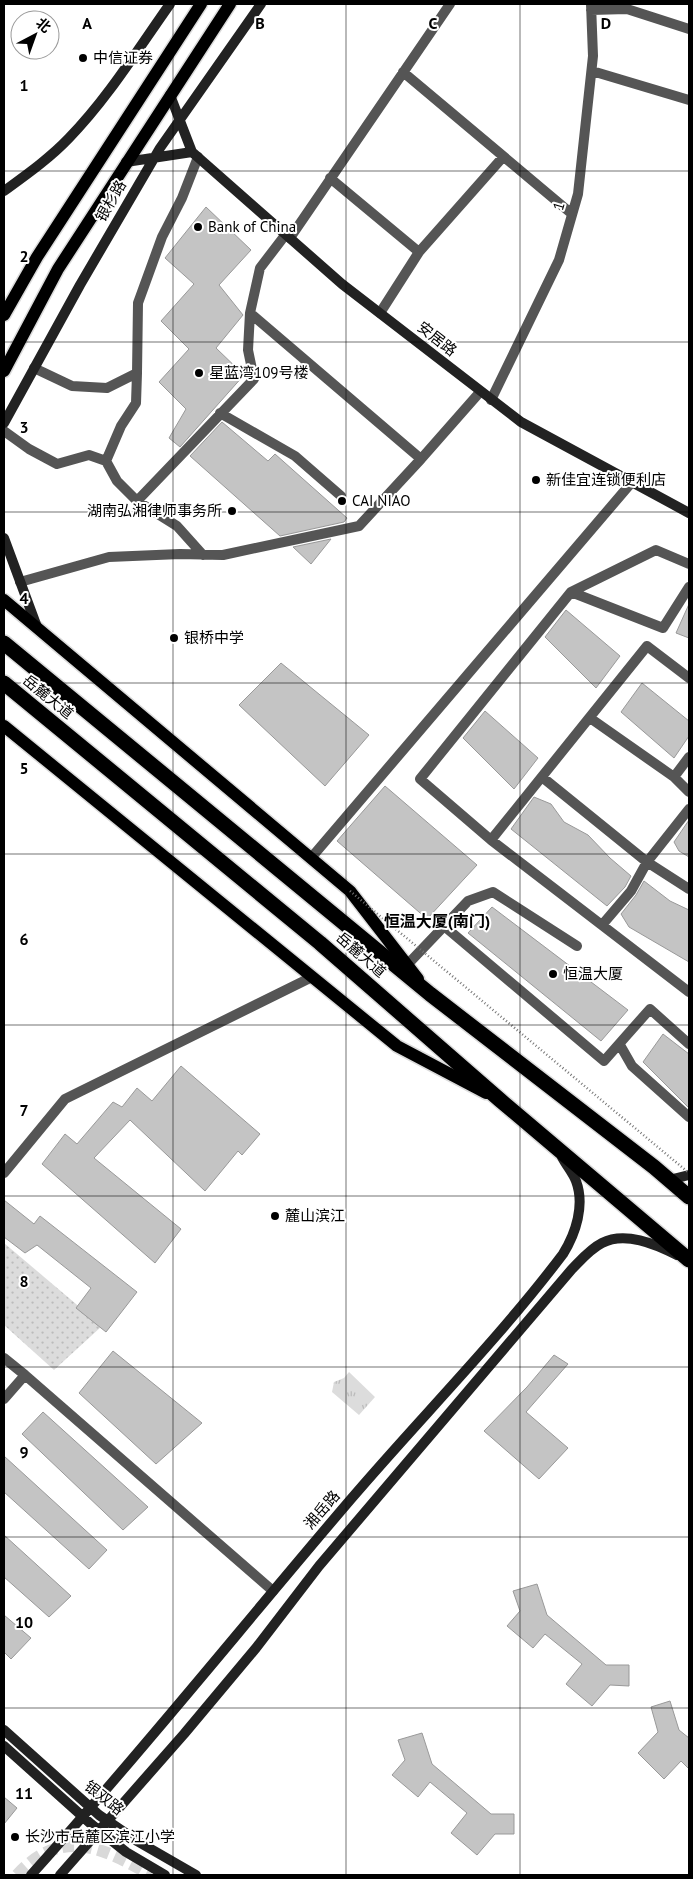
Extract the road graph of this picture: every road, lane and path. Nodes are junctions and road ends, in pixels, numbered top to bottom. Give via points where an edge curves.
1 (170, 4) edge
2 (201, 4) edge
3 (230, 4) edge
4 (261, 4) edge
5 (450, 4) edge
6 (591, 7) edge
7 (689, 29) edge
8 (403, 72) junction
9 (592, 72) junction
10 (170, 95) junction
11 (689, 100) edge
12 (180, 120) junction
13 (195, 154) junction
14 (155, 156) junction
15 (503, 156) junction
16 (126, 162) junction
17 (330, 178) junction
18 (4, 191) edge
19 (572, 214) junction
20 (288, 236) junction
21 (419, 252) junction
22 (250, 313) junction
23 (380, 313) junction
24 (4, 314) edge
25 (34, 368) junction
26 (4, 371) edge
27 (137, 373) junction
28 (480, 392) junction
29 (490, 400) junction
30 (220, 413) junction
31 (4, 423) edge
32 (4, 431) edge
33 (421, 459) junction
34 (106, 461) junction
35 (632, 482) junction
36 (341, 496) dead end
37 (137, 501) junction
38 (689, 513) edge
39 (4, 538) edge
40 (203, 556) junction
41 (689, 564) edge
42 (20, 582) junction
43 (689, 587) edge
44 (571, 592) junction
45 (4, 600) edge
46 (37, 627) junction
47 (4, 643) edge
48 (689, 678) edge
49 (4, 683) edge
50 (590, 718) junction
51 (4, 726) edge
52 (689, 757) edge
53 (542, 777) junction
54 (674, 777) junction
55 (689, 792) edge
56 (689, 809) edge
57 (491, 840) junction
58 (311, 858) junction
59 (647, 862) junction
60 (689, 889) edge
61 (350, 890) junction
62 (602, 925) junction
63 (444, 926) junction
64 (577, 946) dead end
65 (407, 964) junction
66 (312, 977) junction
67 (689, 992) edge
68 (430, 994) junction
69 (689, 1044) edge
70 (620, 1045) junction
71 (500, 1100) junction
72 (689, 1117) edge
73 (556, 1148) junction
74 (4, 1173) edge
75 (689, 1174) edge
76 (669, 1180) junction
77 (689, 1197) edge
78 (689, 1260) edge
79 (4, 1358) edge
80 (25, 1375) junction
81 (4, 1399) edge
82 (273, 1591) junction
83 (4, 1730) edge
84 (4, 1746) edge
85 (90, 1808) junction
86 (82, 1817) junction
87 (108, 1821) junction
88 (99, 1831) junction
89 (31, 1875) edge
90 (60, 1875) edge
91 (165, 1875) edge
92 (196, 1875) edge

1 - 18 main road via 105,95 68,138
2 - 24 main road, 银杉路 via 37,257
3 - 10 main road, 银杉路
4 - 12 main road, 银杉路
5 - 8 street
6 - 7 street via 627,9
6 - 9 street, 1
8 - 15 street
8 - 17 street
9 - 11 street
9 - 19 street, 1 via 578,194
10 - 12 main road
10 - 16 main road, 银杉路
12 - 13 main road
12 - 14 main road, 银杉路
13 - 14 main road
13 - 20 main road, 安居路
13 - 27 street via 182,198 162,237 138,303
14 - 16 main road
14 - 25 main road, 银杉路
15 - 19 street
15 - 21 street
16 - 26 main road, 银杉路 via 58,269
17 - 20 street
17 - 21 street
19 - 29 street, 1 via 559,260
20 - 22 street via 260,268
20 - 23 main road, 安居路
21 - 23 street
22 - 30 street via 248,350 254,379
22 - 33 street
23 - 28 main road, 安居路
25 - 27 street via 72,386 107,388
25 - 31 main road, 银杉路
27 - 34 street via 136,403 121,426
28 - 29 main road, 安居路
28 - 33 street
29 - 35 main road, 安居路 via 521,422
30 - 36 street via 295,456
30 - 37 street
32 - 34 street via 58,464 89,455
33 - 40 street via 359,526 223,555
34 - 37 street via 117,481
35 - 38 main road, 安居路
35 - 58 street
37 - 40 street via 177,526
39 - 42 main road
40 - 42 street via 109,557
41 - 44 street via 656,550
42 - 46 main road
43 - 44 street via 663,628
44 - 57 street via 420,779
45 - 46 main road
46 - 58 main road
47 - 68 highway, 岳麓大道
48 - 50 street via 647,646
49 - 71 highway, 岳麓大道 via 320,943
50 - 53 street
50 - 54 street
51 - 66 main road
52 - 54 street
53 - 57 street
53 - 59 street
54 - 55 street
56 - 59 street
57 - 62 street
58 - 61 main road
59 - 60 street
59 - 62 street via 631,891
61 - 65 main road
61 - 75 path, bridge
62 - 67 street
63 - 64 street via 468,902 493,892
63 - 65 street
63 - 70 street via 604,1060
65 - 68 main road
66 - 71 main road via 396,1046
66 - 74 street via 65,1099
68 - 76 highway, 岳麓大道
69 - 70 street via 650,1009
70 - 72 street via 632,1066
71 - 73 highway, 岳麓大道
73 - 78 highway, 岳麓大道
73 - 82 main road, 湘岳路 via 576,1181 579,1199 575,1229 564,1254
75 - 76 main road
76 - 77 highway, 岳麓大道
78 - 87 main road via 650,1243 618,1239 602,1243 578,1262 319,1566 256,1648
79 - 80 street
80 - 81 street
80 - 82 street
82 - 85 main road, 湘岳路
83 - 85 main road, 银双路
84 - 86 main road, 银双路
85 - 86 main road, 湘岳路
85 - 87 main road, 银双路
86 - 88 main road, 银双路
86 - 89 main road, 湘岳路
87 - 88 main road
87 - 92 main road, 银双路
88 - 90 main road
88 - 91 main road, 银双路

